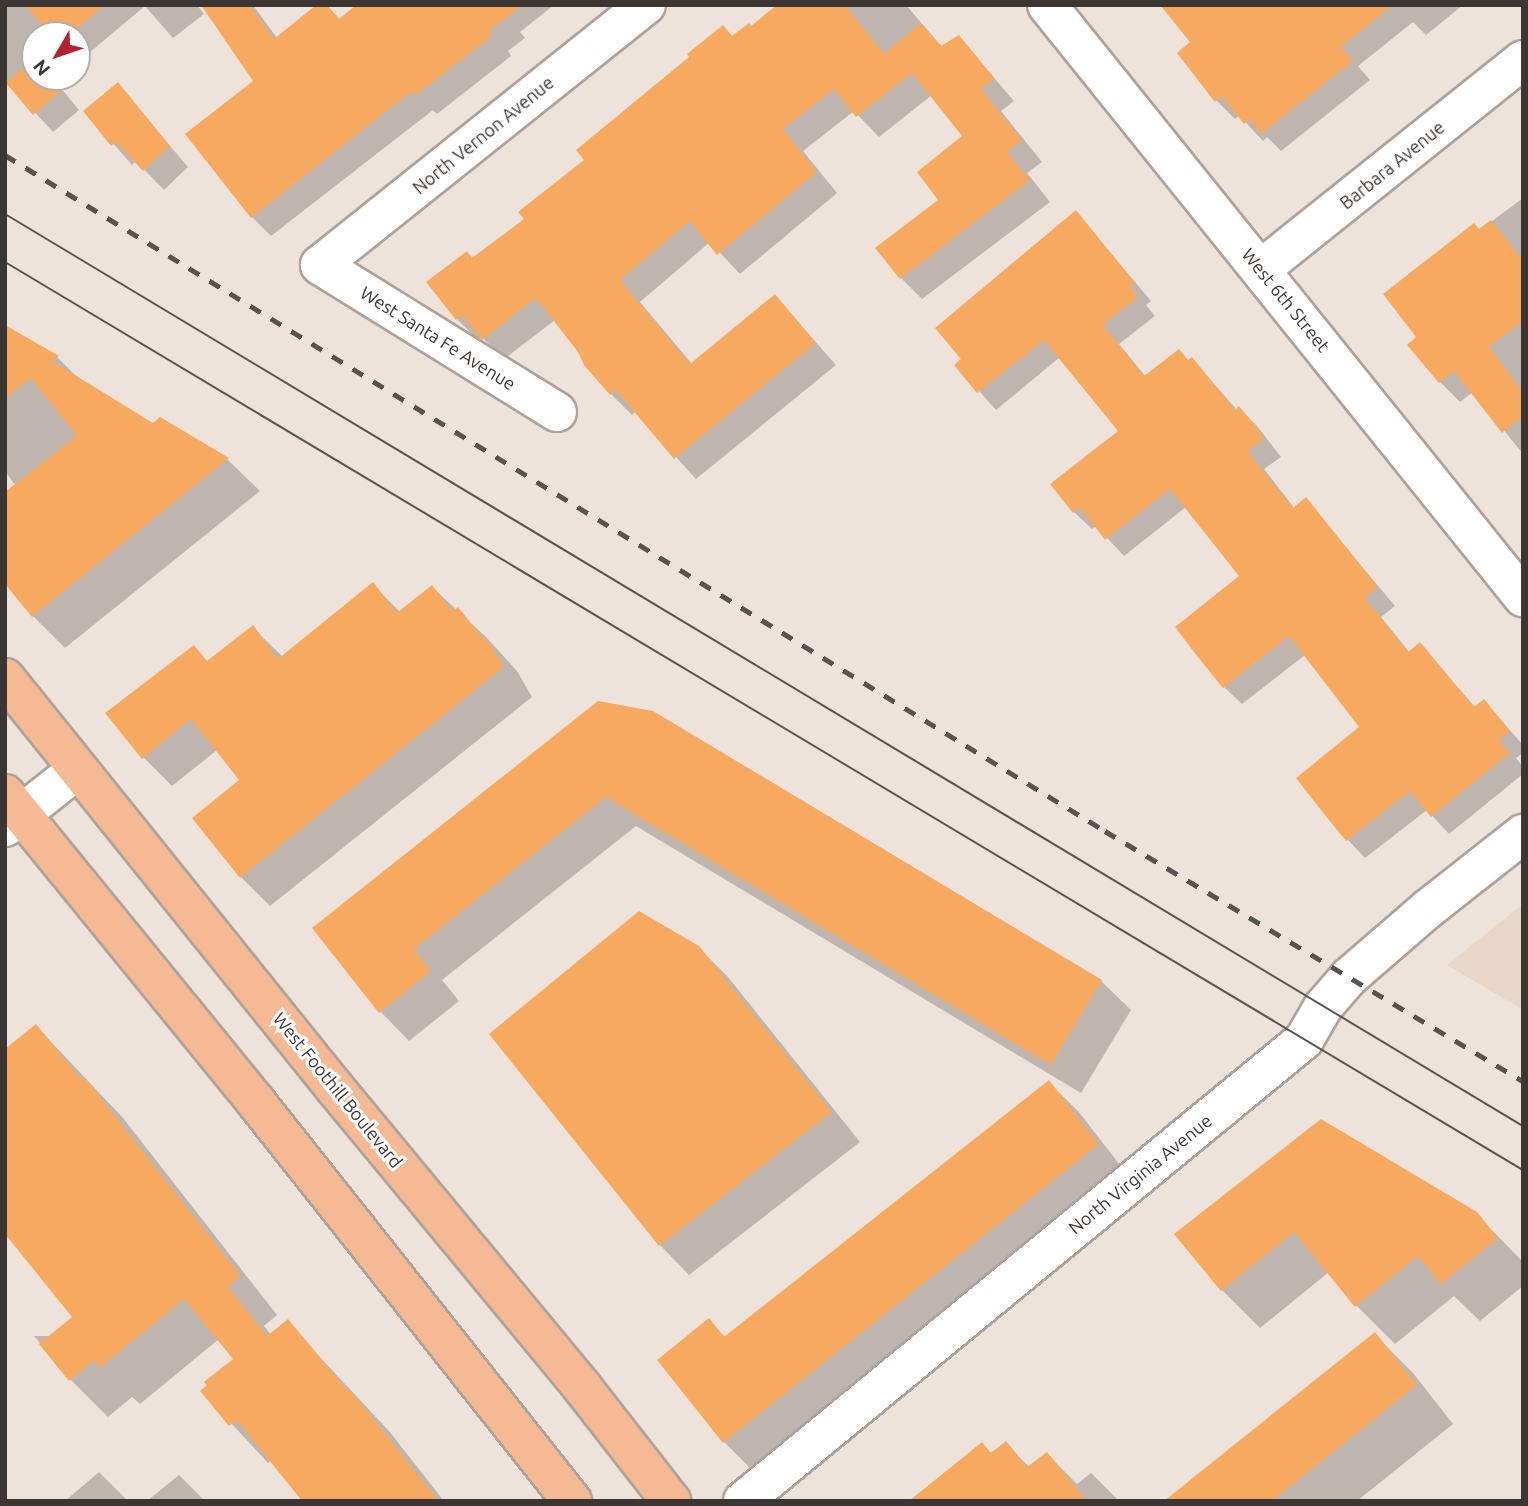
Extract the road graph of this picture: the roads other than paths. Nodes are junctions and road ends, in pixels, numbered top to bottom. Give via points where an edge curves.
1 (646, 5) edge
2 (1047, 5) edge
3 (1523, 60) edge
4 (320, 265) joint
5 (1261, 269) junction
6 (557, 412) dead end
7 (1523, 597) edge
8 (5, 678) edge
9 (77, 770) junction
10 (11, 812) edge
11 (1523, 834) edge
12 (572, 1501) edge
13 (671, 1501) edge
14 (743, 1501) edge

1 - 4 street, North Vernon Avenue
2 - 5 street, West 6th Street
3 - 5 street, Barbara Avenue
4 - 6 street, West Santa Fe Avenue
5 - 7 street, West 6th Street
8 - 9 main road, West Foothill Boulevard
9 - 10 street
9 - 13 main road, West Foothill Boulevard via 583,1387
10 - 12 main road via 256,1102
11 - 14 street, North Virginia Avenue via 1349,977 1323,1007 1304,1040

